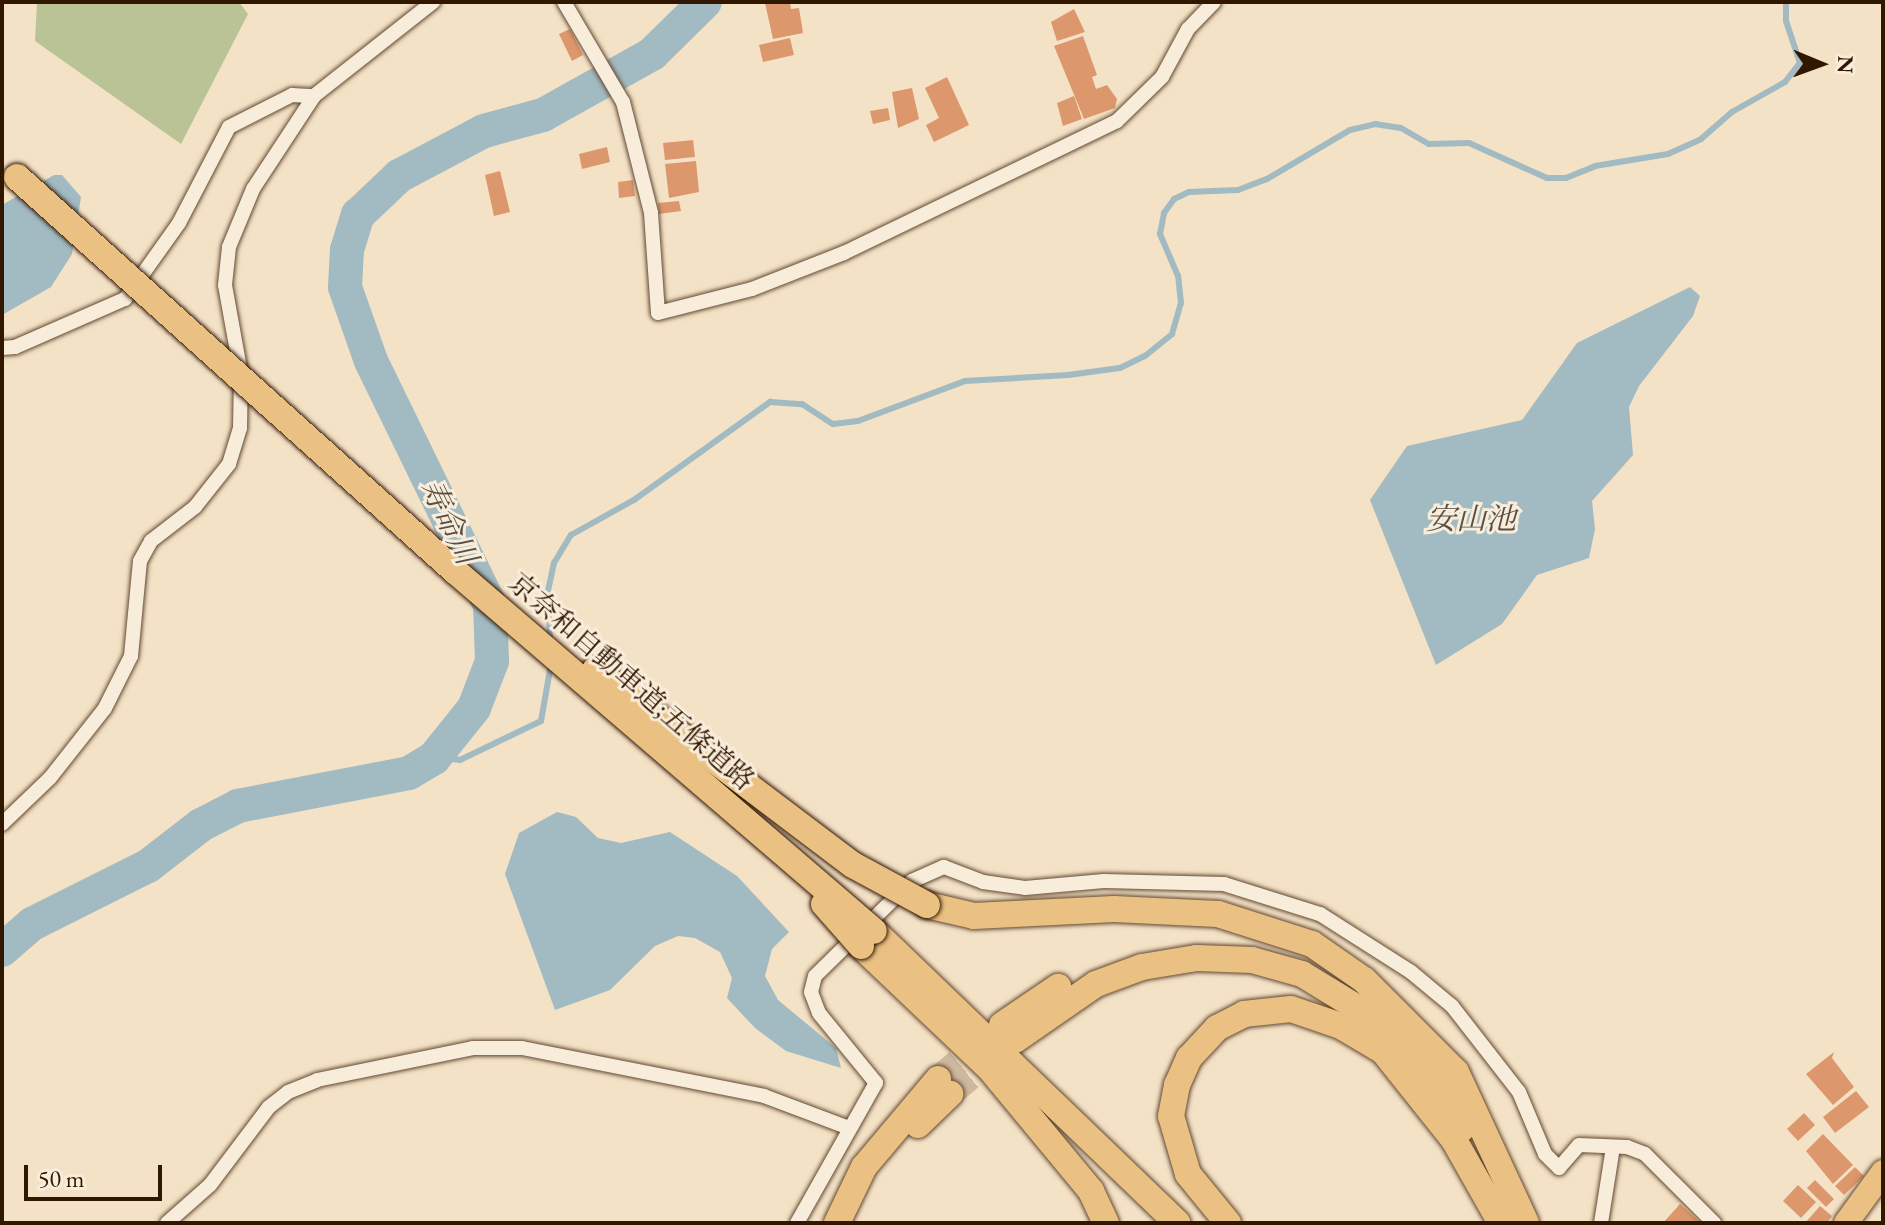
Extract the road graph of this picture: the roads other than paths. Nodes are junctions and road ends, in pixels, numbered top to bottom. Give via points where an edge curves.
1 (433, 2) edge
2 (564, 2) edge
3 (1214, 2) edge
4 (314, 96) junction
5 (9, 171) edge
6 (2, 348) edge
7 (455, 571) junction
8 (2, 824) edge
9 (868, 938) junction
10 (1364, 980) junction
11 (849, 1128) junction
12 (1613, 1147) junction
13 (1883, 1172) edge
14 (1496, 1211) edge
15 (167, 1223) edge
16 (797, 1223) edge
17 (837, 1223) edge
18 (851, 1223) edge
19 (1106, 1223) edge
20 (1177, 1223) edge
21 (1228, 1223) edge
22 (1526, 1223) edge
23 (1601, 1223) edge
24 (1714, 1223) edge
25 (1846, 1223) edge

1 - 4 street
2 - 3 street via 623,102 651,213 658,313 752,289 844,253 1117,121 1162,77 1188,29
4 - 6 street via 292,95 229,127 179,223 125,299
4 - 8 street via 267,163 229,247 225,285 241,374 240,428 229,464 195,507 151,541 140,561 131,656 105,708 50,778
5 - 7 highway, 京奈和自動車道;五條道路, bridge
7 - 9 highway, 京奈和自動車道;五條道路, bridge via 796,864
7 - 10 highway, bridge via 525,617 853,865 927,905 974,916 1114,909 1218,914 1312,944
9 - 19 highway via 991,1070 1091,1191
9 - 20 highway, 京奈和自動車道;五條道路
10 - 14 highway via 1292,957 1184,944 1134,953 1086,972 1009,1032 1096,984 1142,967 1197,958 1252,960 1302,974 1397,1032 1440,1087
10 - 22 highway via 1456,1072
11 - 12 street via 876,1083 819,1013 811,992 815,976 912,881 955,868 1002,886 1210,883 1294,903 1379,950 1452,1006 1519,1092 1545,1154 1559,1168 1579,1145
11 - 15 street via 764,1096 522,1048 473,1048 317,1080 288,1092 269,1107 210,1185
11 - 16 street
12 - 23 street
12 - 24 street via 1645,1154
13 - 25 highway
14 - 21 highway via 1454,1140 1383,1051 1312,1013 1267,1009 1244,1014 1199,1043 1177,1085 1171,1116 1188,1174
17 - 18 highway via 864,1167 944,1086

